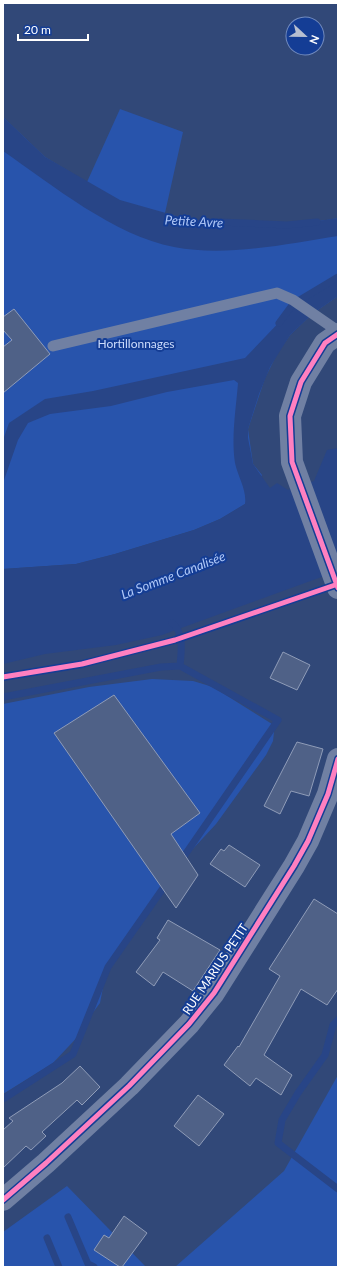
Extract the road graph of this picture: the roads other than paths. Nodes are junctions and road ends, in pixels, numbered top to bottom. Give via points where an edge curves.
1 (338, 332) edge
2 (53, 346) dead end
3 (338, 588) edge
4 (338, 760) edge
5 (3, 1200) edge

1 - 2 lane via 293,300 277,293
1 - 3 street via 325,343 301,382 290,416 292,462
4 - 5 street, RUE MARIUS PETIT via 328,794 304,847 214,993 189,1024 129,1086

